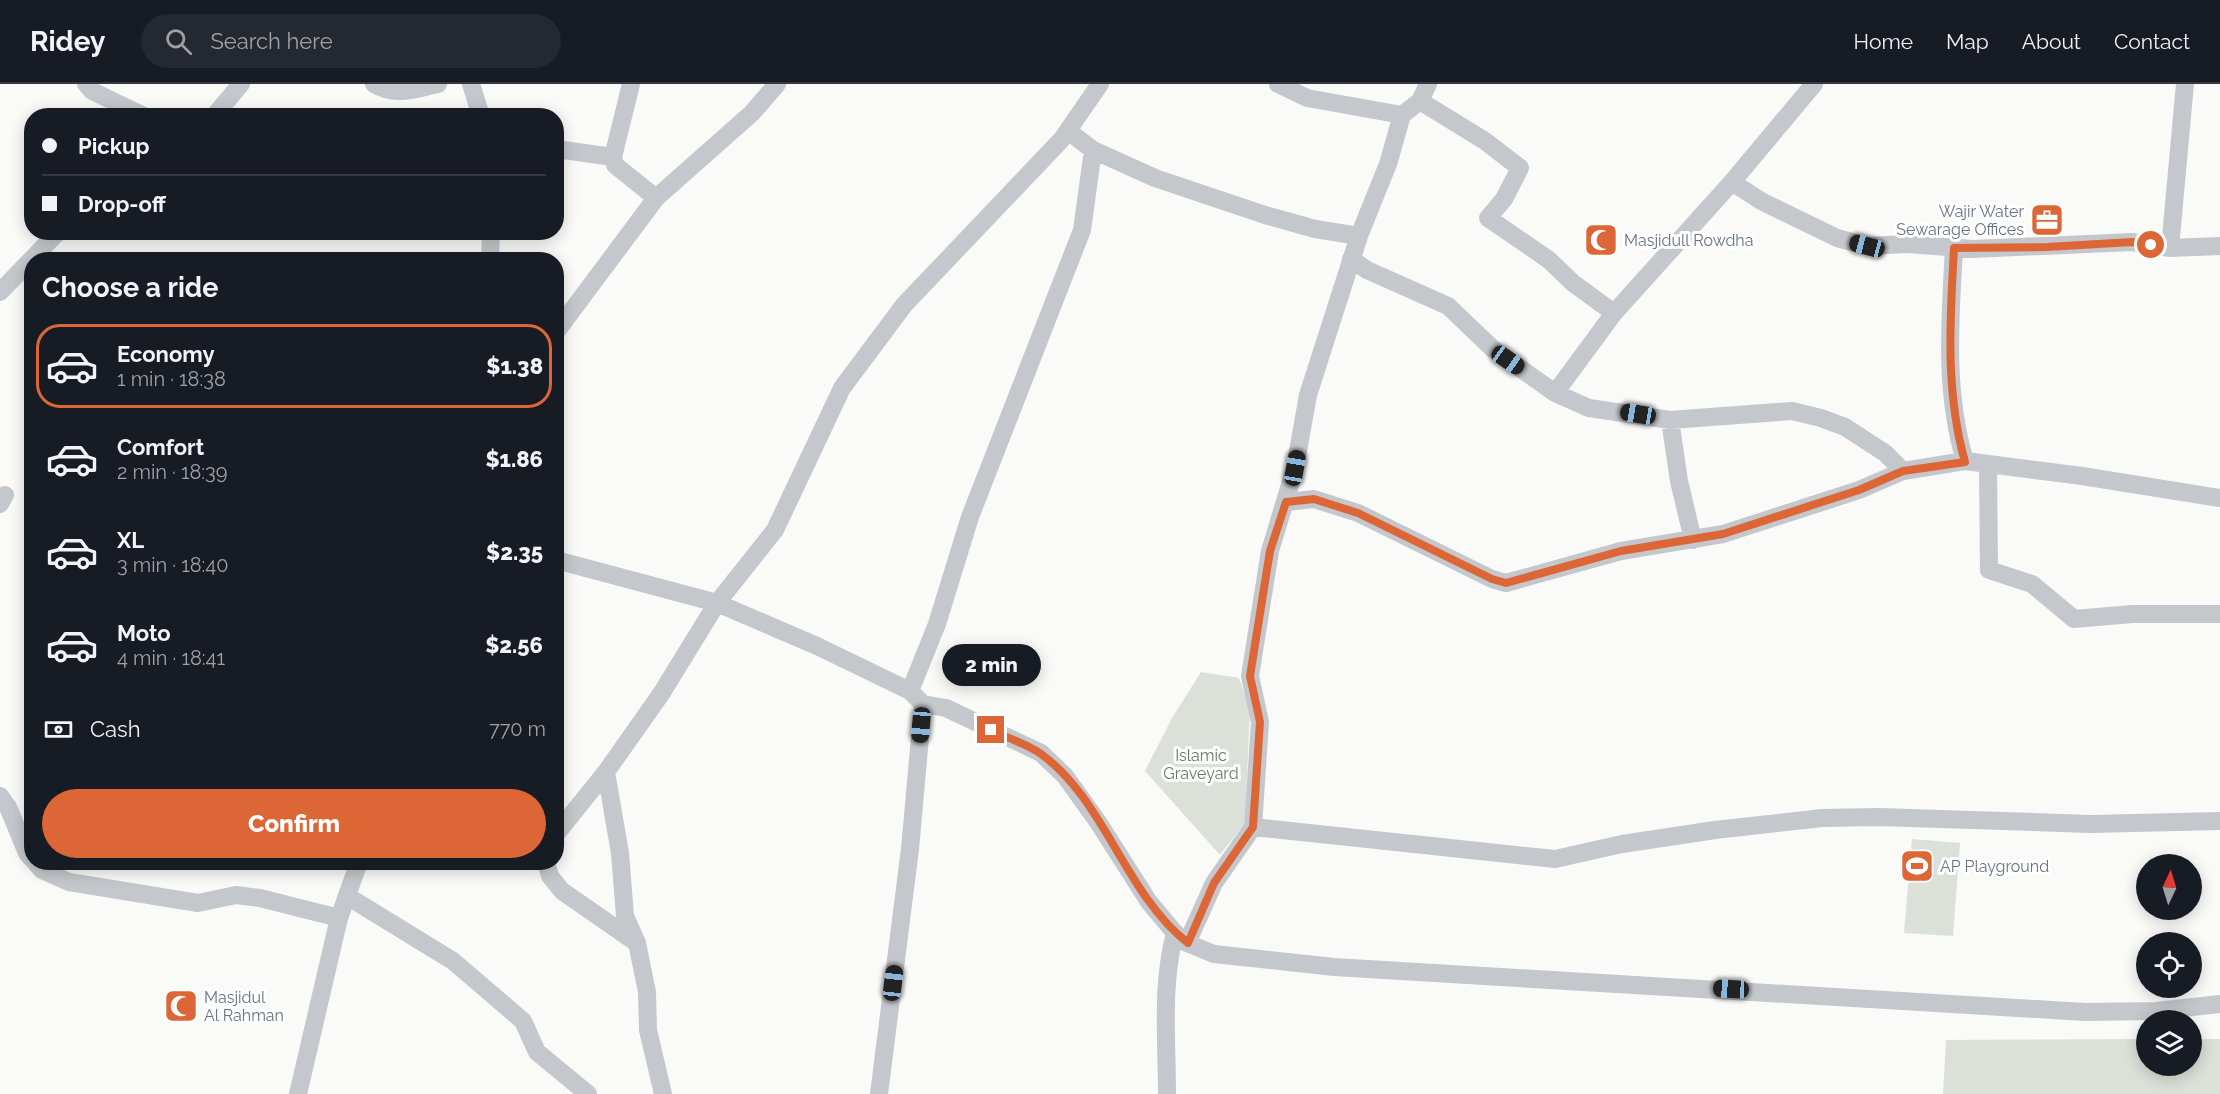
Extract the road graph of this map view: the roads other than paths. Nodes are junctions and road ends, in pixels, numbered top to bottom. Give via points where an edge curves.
1 (86, 84) edge
2 (241, 84) edge
3 (374, 84) edge
4 (438, 84) edge
5 (471, 84) edge
6 (631, 84) edge
7 (777, 84) edge
8 (1100, 84) edge
9 (1278, 84) edge
10 (1428, 84) edge
11 (1814, 84) edge
12 (2186, 84) edge
13 (1420, 101) junction
14 (127, 108) edge
15 (221, 108) edge
16 (478, 108) edge
17 (1402, 115) junction
18 (1068, 130) junction
19 (564, 149) edge
20 (1093, 150) junction
21 (613, 157) junction
22 (1732, 182) junction
23 (656, 198) junction
24 (1359, 237) junction
25 (50, 240) edge
26 (2220, 246) edge
27 (1954, 248) junction
28 (2170, 248) junction
29 (39, 252) edge
30 (1351, 260) junction
31 (24, 267) edge
32 (0, 292) edge
33 (1614, 313) junction
34 (564, 321) edge
35 (1555, 393) junction
36 (1670, 420) junction
37 (1965, 462) junction
38 (1988, 464) junction
39 (1903, 471) junction
40 (2220, 498) edge
41 (1286, 502) junction
42 (1693, 540) junction
43 (564, 562) edge
44 (717, 603) junction
45 (2220, 614) edge
46 (910, 691) junction
47 (923, 704) junction
48 (606, 772) junction
49 (0, 780) edge
50 (4, 802) edge
51 (2220, 821) edge
52 (564, 824) edge
53 (1253, 827) junction
54 (24, 847) edge
55 (42, 870) edge
56 (356, 870) edge
57 (548, 870) edge
58 (347, 896) junction
59 (339, 918) junction
60 (1181, 938) junction
61 (637, 943) junction
62 (2220, 1004) edge
63 (298, 1094) edge
64 (588, 1094) edge
65 (663, 1094) edge
66 (879, 1094) edge
67 (1167, 1094) edge

1 - 14 street via 92,91
2 - 15 street
3 - 4 street via 398,93
5 - 16 street
6 - 21 street
7 - 23 street via 752,113
8 - 18 street
9 - 17 street via 1307,98
10 - 13 street
11 - 22 street
12 - 28 street
13 - 17 street
13 - 33 street via 1521,168 1488,218 1549,260
17 - 24 street via 1388,164
18 - 20 street
18 - 44 street via 904,305 842,388 774,530
19 - 21 street
20 - 24 street via 1155,178 1265,215
20 - 46 street via 1082,230 970,517 937,624
21 - 23 street via 615,165
22 - 27 street via 1761,201 1837,238 1867,246
22 - 33 street
23 - 34 street
24 - 30 street
25 - 29 street
26 - 28 street
27 - 28 street via 2132,242
27 - 37 street via 1948,337 1950,385 1955,430
30 - 35 street via 1448,306 1493,349
30 - 41 street via 1308,395
31 - 32 street
33 - 35 street
35 - 36 street via 1589,408
36 - 39 street via 1792,411 1845,428 1885,453
36 - 42 street
37 - 38 street
37 - 39 street
38 - 40 street
38 - 45 street via 1989,570 2032,584 2074,620 2132,614
39 - 42 street via 1859,490
41 - 42 street via 1314,499 1358,513 1506,583 1621,551
41 - 53 street via 1270,551 1250,676 1260,722
43 - 44 street
44 - 46 street
44 - 48 street via 661,694
46 - 47 street
47 - 60 street via 946,708 1041,753 1065,776 1149,902
47 - 66 street via 910,849
48 - 52 street
48 - 61 street via 626,916
49 - 50 street
50 - 54 street
51 - 53 street via 2091,824 1879,817 1822,819 1715,830 1555,859
53 - 60 street
55 - 59 street via 69,882 198,903 236,895
56 - 58 street
57 - 61 street via 562,891
58 - 59 street
58 - 64 street via 453,961 523,1021 537,1052
59 - 63 street
60 - 62 street via 1214,954 1334,967 2085,1012 2156,1011
60 - 67 street via 1169,955
61 - 65 street via 647,992 648,1030

